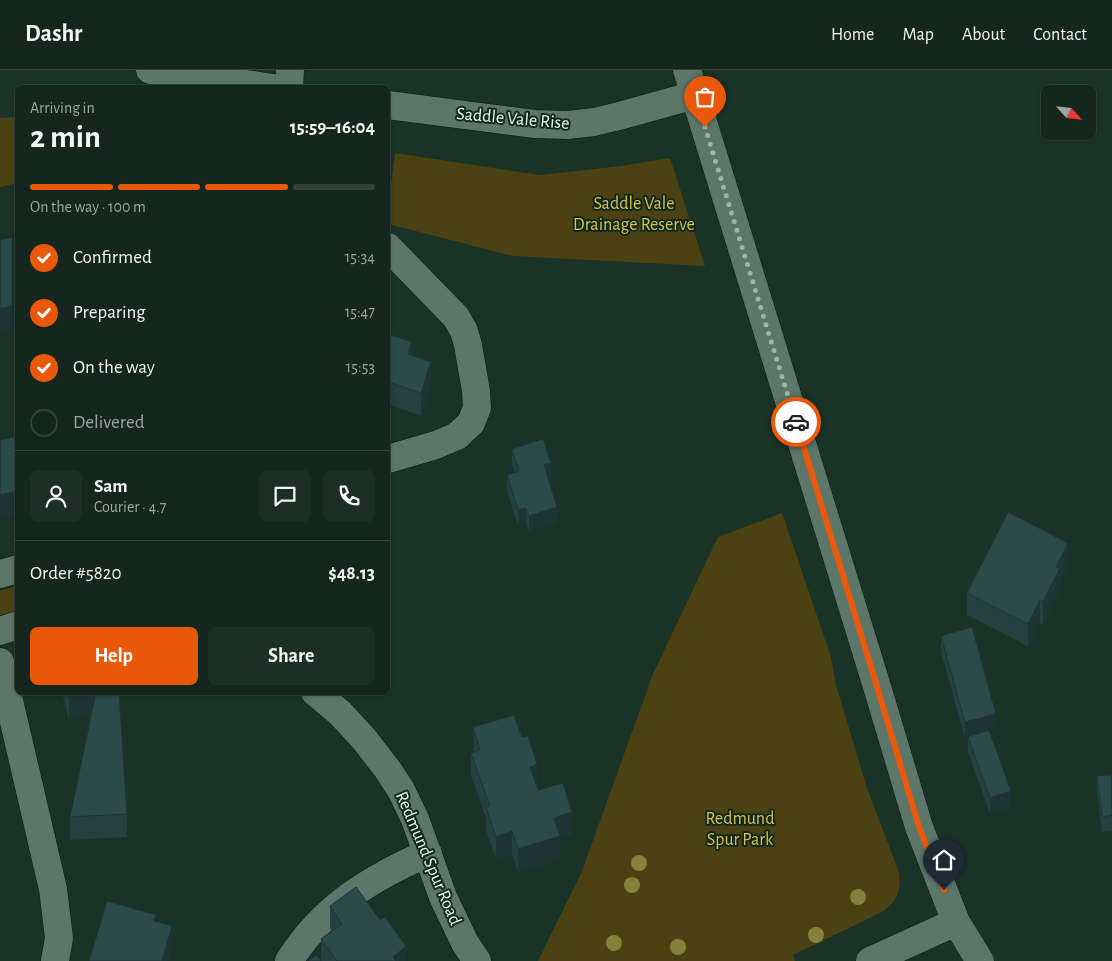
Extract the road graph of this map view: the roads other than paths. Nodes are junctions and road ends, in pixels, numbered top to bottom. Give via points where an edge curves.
1 (150, 70) edge
2 (290, 70) edge
3 (691, 82) edge
4 (252, 85) edge
5 (288, 85) edge
6 (390, 105) edge
7 (390, 249) edge
8 (390, 458) edge
9 (15, 570) edge
10 (0, 574) edge
11 (15, 626) edge
12 (0, 631) edge
13 (0, 662) edge
14 (319, 695) edge
15 (428, 853) junction
16 (956, 922) junction
17 (55, 961) edge
18 (289, 961) edge
19 (477, 961) edge
20 (870, 961) edge
21 (980, 961) edge

1 - 4 street
2 - 5 street
3 - 6 street, Saddle Vale Rise via 619,116 568,126
3 - 16 street via 919,827
7 - 8 street via 456,318 464,331 476,391 476,408 471,423 458,436
9 - 10 street
11 - 12 street
13 - 17 street via 53,888 59,938
14 - 15 street, Redmund Spur Road via 340,713 388,770 415,819
15 - 18 street via 356,891 327,914
15 - 19 street, Redmund Spur Road via 443,897
16 - 20 street
16 - 21 street

